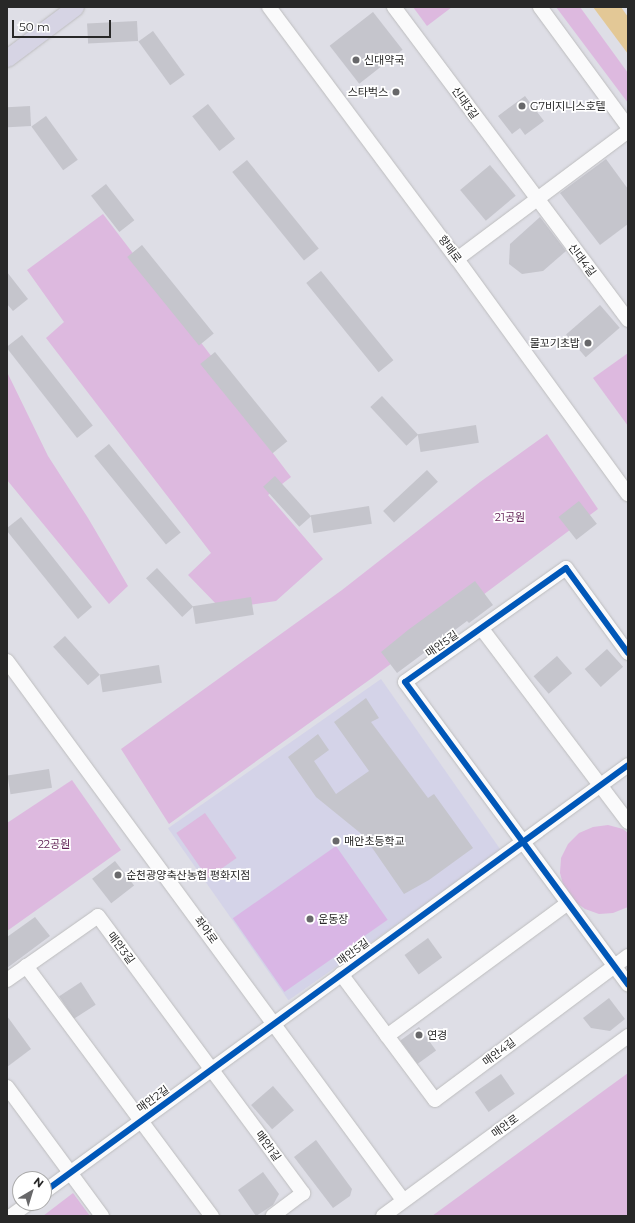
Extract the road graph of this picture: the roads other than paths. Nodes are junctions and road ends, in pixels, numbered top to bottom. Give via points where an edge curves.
1 (75, 7) edge
2 (268, 7) edge
3 (394, 7) edge
4 (540, 7) edge
5 (7, 58) edge
6 (628, 127) edge
7 (628, 131) edge
8 (536, 200) junction
9 (457, 259) junction
10 (628, 320) edge
11 (628, 494) edge
12 (482, 628) junction
13 (628, 653) edge
14 (7, 661) edge
15 (628, 765) edge
16 (601, 785) junction
17 (628, 822) edge
18 (522, 842) junction
19 (567, 904) junction
20 (628, 956) edge
21 (26, 966) junction
22 (614, 967) junction
23 (341, 974) junction
24 (7, 980) edge
25 (628, 985) edge
26 (274, 1022) junction
27 (387, 1036) junction
28 (628, 1036) edge
29 (211, 1068) junction
30 (7, 1087) edge
31 (140, 1120) junction
32 (70, 1173) junction
33 (52, 1186) edge
34 (404, 1200) junction
35 (102, 1216) edge
36 (212, 1216) edge
37 (273, 1216) edge
38 (383, 1216) edge

1 - 5 main road
2 - 9 street, 향매로
3 - 8 street, 신대3길
4 - 6 street
7 - 8 street
8 - 9 street
8 - 10 street, 신대4길
9 - 11 street, 향매로
12 - 13 street, 매안5길 via 566,568
12 - 16 street
12 - 18 street, 매안5길 via 405,682
14 - 26 street, 좌야로
15 - 16 street, 매안5길
16 - 17 street
16 - 18 street, 매안5길
18 - 19 street
18 - 23 street, 매안5길
19 - 22 street
19 - 27 street
20 - 22 street, 매안4길
21 - 24 street, 매안3길
21 - 29 street, 매안3길 via 98,916
21 - 31 street, 매안2길
22 - 25 street
22 - 27 street, 매안4길 via 435,1100
23 - 26 street, 매안5길
23 - 27 street, 매안4길
26 - 29 street, 매안2길
26 - 34 street, 좌야로
28 - 34 street, 매안로
29 - 31 street, 매안2길
29 - 37 street, 매안1길 via 303,1193
30 - 32 street
31 - 32 street, 매안2길
31 - 36 street, 매안2길
32 - 33 street, 매안2길
32 - 35 street
34 - 38 street, 매안로

